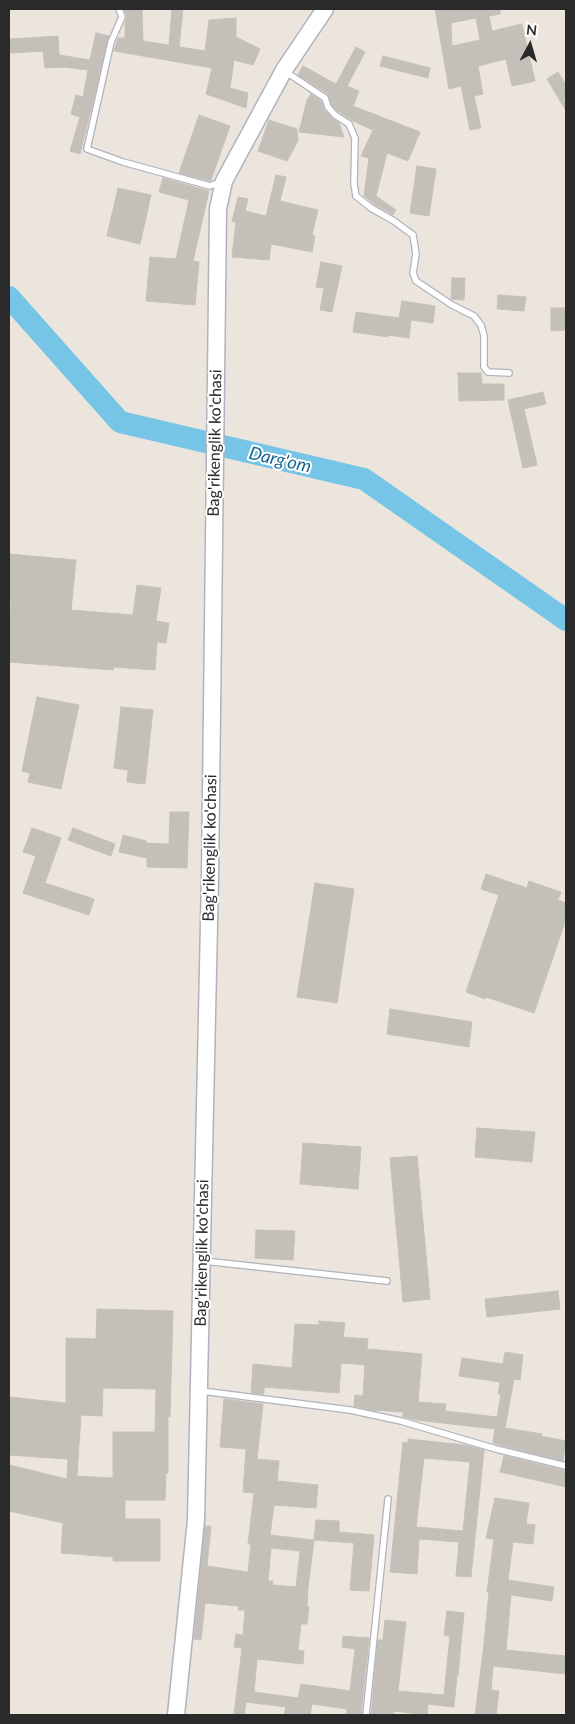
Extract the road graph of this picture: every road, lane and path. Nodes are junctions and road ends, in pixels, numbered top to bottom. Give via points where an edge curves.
1 (119, 9) edge
2 (325, 9) edge
3 (284, 70) junction
4 (224, 181) junction
5 (509, 373) dead end
6 (202, 1260) junction
7 (387, 1281) dead end
8 (199, 1391) junction
9 (566, 1466) edge
10 (388, 1500) dead end
11 (176, 1715) edge
12 (366, 1715) edge

1 - 4 lane via 122,17 111,42 86,149 210,186
2 - 3 main road, Bag'rikenglik ko'chasi
3 - 4 main road, Bag'rikenglik ko'chasi
3 - 5 lane via 325,98 328,107 349,124 355,138 356,196 413,235 416,281 474,316 484,336 484,367 488,372
4 - 6 main road, Bag'rikenglik ko'chasi via 218,209
6 - 7 lane
6 - 8 main road, Bag'rikenglik ko'chasi
8 - 9 lane via 350,1410
8 - 11 main road, Bag'rikenglik ko'chasi via 196,1520
10 - 12 lane

